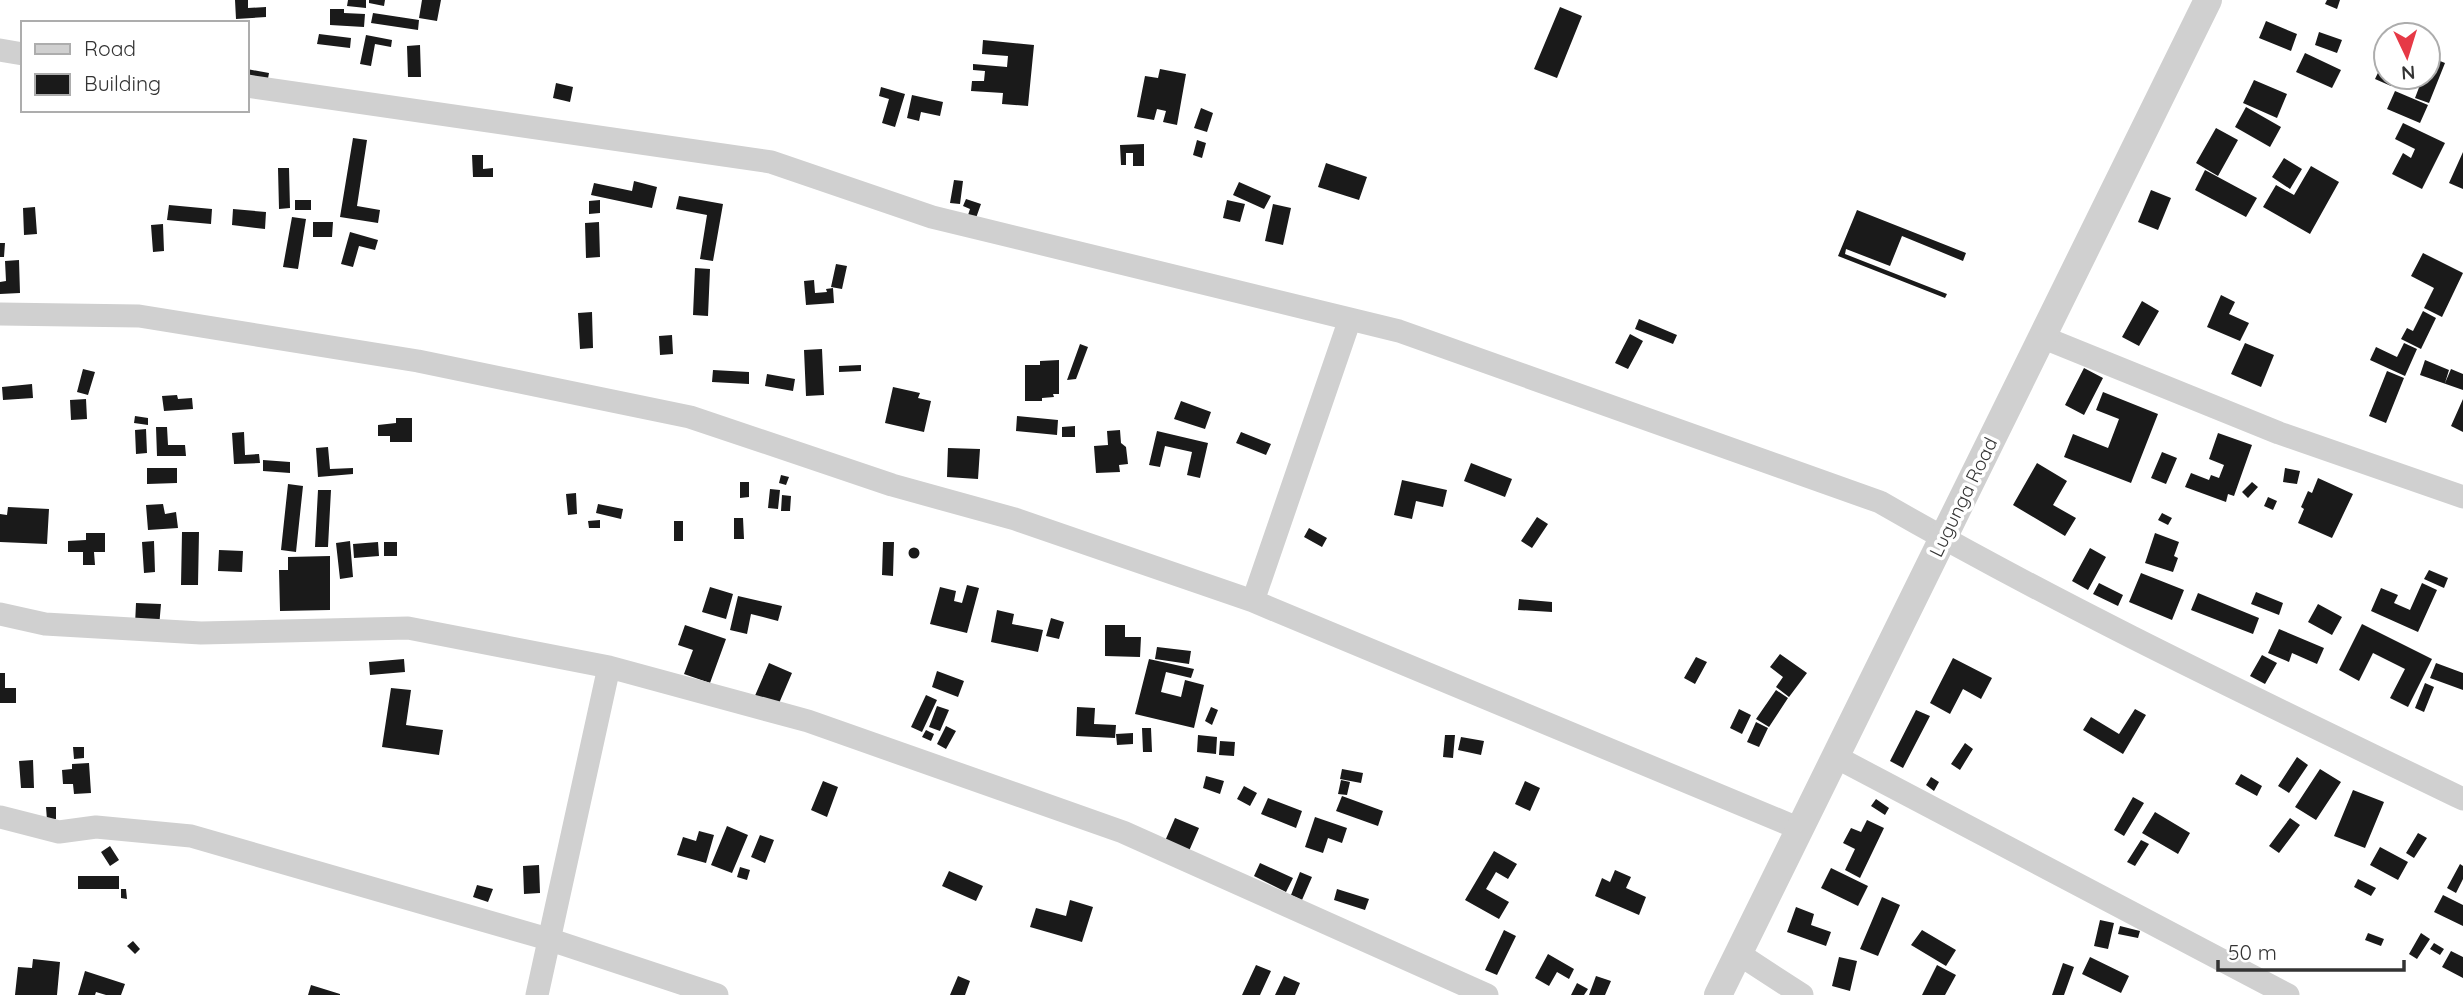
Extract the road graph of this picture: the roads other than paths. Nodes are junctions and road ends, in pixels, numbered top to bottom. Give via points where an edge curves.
1 (2208, 0) edge
2 (0, 51) edge
3 (21, 54) edge
4 (248, 86) edge
5 (0, 314) edge
6 (1350, 319) junction
7 (2042, 337) junction
8 (2463, 497) edge
9 (1943, 538) junction
10 (1253, 601) junction
11 (0, 614) edge
12 (609, 667) junction
13 (1836, 757) junction
14 (2463, 799) edge
15 (0, 817) edge
16 (1800, 829) junction
17 (548, 939) junction
18 (1739, 954) junction
19 (537, 995) edge
20 (717, 995) edge
21 (1487, 995) edge
22 (1718, 995) edge
23 (1802, 995) edge
24 (2288, 995) edge

1 - 7 street, Lugunga Road
2 - 3 street
4 - 6 street via 771,162 932,217
5 - 10 street via 139,316 418,361 690,417 892,485 1015,519
6 - 9 street via 1399,331 1880,502
6 - 10 street
7 - 8 street via 2279,433
7 - 9 street, Lugunga Road
9 - 13 street, Lugunga Road
9 - 14 street via 2236,689
10 - 16 street
11 - 12 street via 45,624 201,633 408,628
12 - 17 street
12 - 21 street via 808,721 1123,832
13 - 16 street, Lugunga Road
13 - 24 street
15 - 17 street via 58,832 96,827 191,835
16 - 18 street, Lugunga Road
17 - 19 street
17 - 20 street
18 - 22 street, Lugunga Road
18 - 23 street

